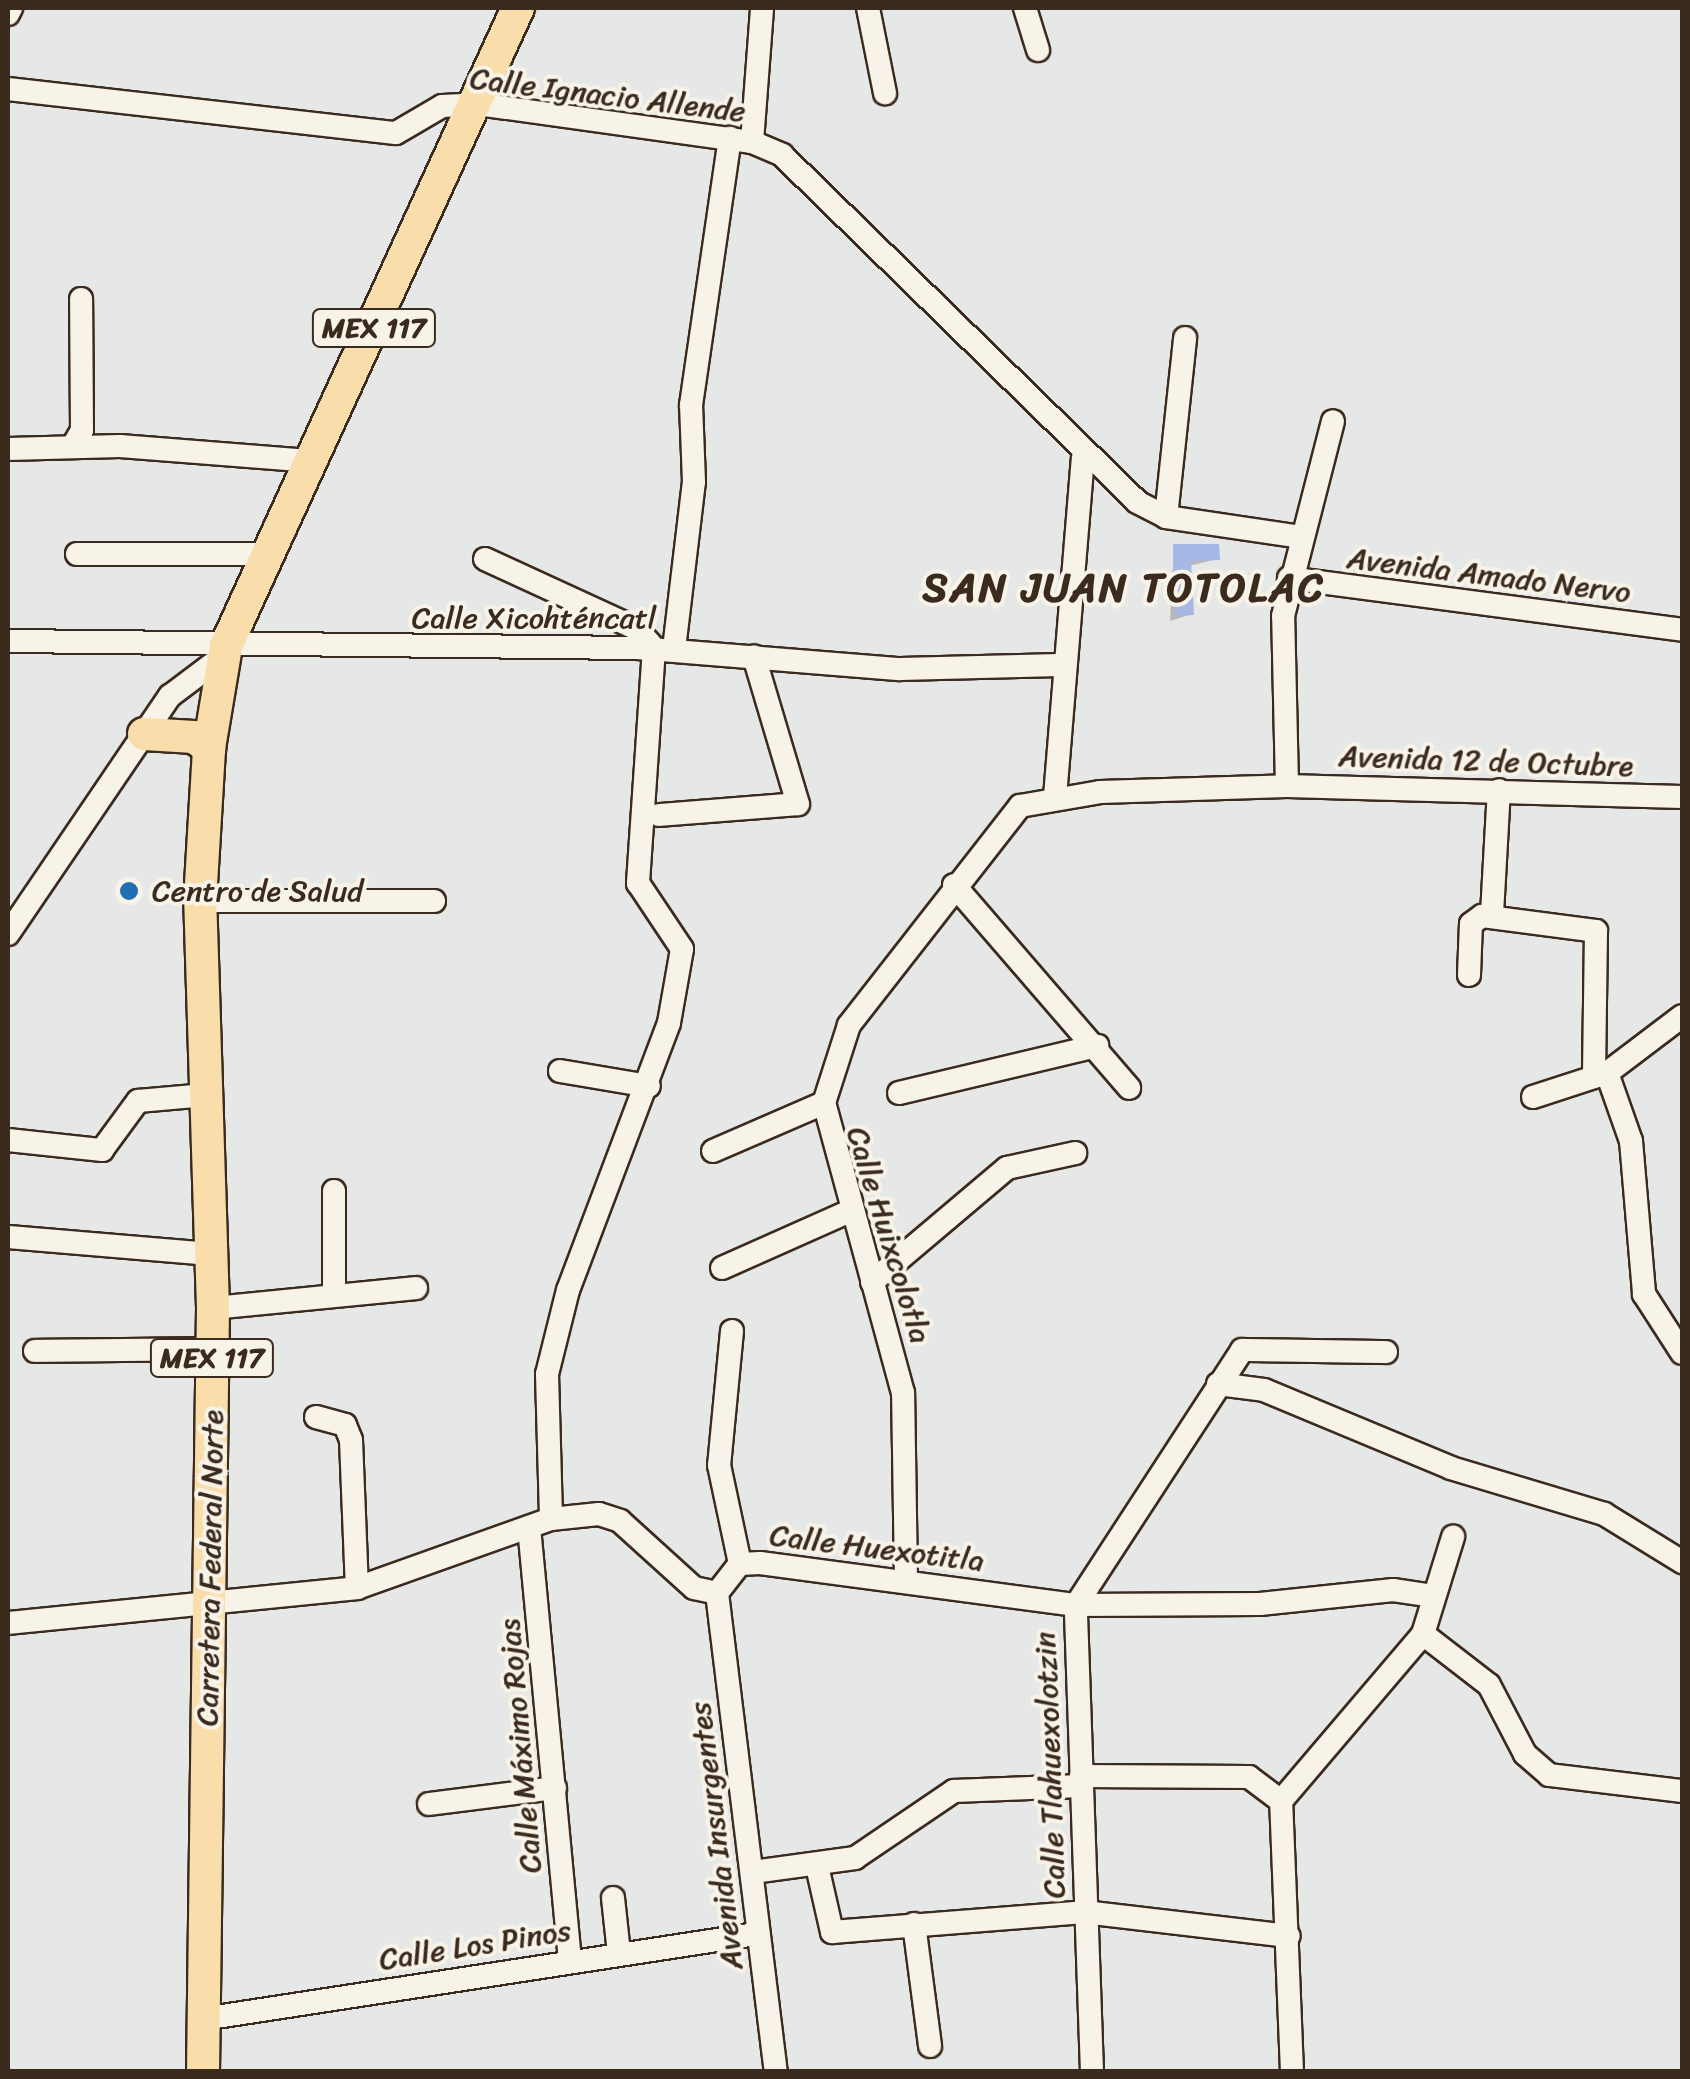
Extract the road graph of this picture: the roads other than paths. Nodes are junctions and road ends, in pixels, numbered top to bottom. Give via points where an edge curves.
1 (518, 8) edge
2 (762, 8) edge
3 (868, 8) edge
4 (1025, 8) edge
5 (1038, 50) dead end
6 (8, 89) edge
7 (885, 93) dead end
8 (478, 104) junction
9 (741, 140) junction
10 (81, 299) dead end
11 (1184, 338) dead end
12 (1333, 420) dead end
13 (74, 444) junction
14 (8, 450) edge
15 (1083, 458) junction
16 (312, 461) junction
17 (1166, 517) junction
18 (1302, 537) junction
19 (78, 554) dead end
20 (269, 554) junction
21 (485, 559) dead end
22 (1289, 578) junction
23 (1682, 630) edge
24 (8, 641) edge
25 (664, 649) junction
26 (225, 651) junction
27 (754, 656) junction
28 (1060, 664) junction
29 (144, 734) junction
30 (209, 748) junction
31 (1288, 786) junction
32 (1499, 790) junction
33 (1682, 797) edge
34 (1044, 798) junction
35 (659, 816) dead end
36 (954, 886) junction
37 (200, 901) junction
38 (434, 902) dead end
39 (1492, 914) junction
40 (8, 934) edge
41 (1469, 975) dead end
42 (1682, 1016) edge
43 (1098, 1046) junction
44 (560, 1071) dead end
45 (1600, 1075) junction
46 (649, 1086) junction
47 (1129, 1088) dead end
48 (898, 1093) dead end
49 (206, 1095) junction
50 (1533, 1097) dead end
51 (824, 1103) junction
52 (8, 1140) edge
53 (713, 1151) dead end
54 (1076, 1153) dead end
55 (334, 1191) dead end
56 (852, 1210) junction
57 (8, 1236) edge
58 (211, 1254) junction
59 (722, 1268) dead end
60 (872, 1282) junction
61 (416, 1288) dead end
62 (334, 1290) junction
63 (212, 1308) junction
64 (732, 1332) dead end
65 (212, 1349) junction
66 (34, 1352) dead end
67 (1386, 1352) dead end
68 (1682, 1354) edge
69 (1218, 1384) junction
70 (316, 1417) dead end
71 (540, 1523) junction
72 (1454, 1537) dead end
73 (1682, 1562) edge
74 (740, 1564) junction
75 (906, 1579) junction
76 (357, 1588) junction
77 (716, 1593) junction
78 (1433, 1596) junction
79 (1076, 1605) junction
80 (210, 1610) junction
81 (8, 1623) edge
82 (1424, 1634) junction
83 (1081, 1781) junction
84 (555, 1788) junction
85 (1682, 1792) edge
86 (1280, 1801) junction
87 (429, 1804) dead end
88 (817, 1866) junction
89 (753, 1872) junction
90 (613, 1898) dead end
91 (1084, 1912) junction
92 (914, 1924) junction
93 (756, 1934) junction
94 (1289, 1936) junction
95 (619, 1953) junction
96 (570, 1960) junction
97 (203, 2019) junction
98 (930, 2046) dead end
99 (203, 2072) edge
100 (776, 2072) edge
101 (1092, 2072) edge
102 (1292, 2072) edge

1 - 8 main road, MEX 117
2 - 9 street, Calle Máximo Rojas
3 - 7 street
4 - 5 street
6 - 8 street, Calle Ignacio Allende via 396,133 442,106
8 - 9 street, Calle Ignacio Allende
8 - 16 main road, MEX 117
9 - 15 street, Calle Ignacio Allende via 782,156
9 - 25 street, Calle Máximo Rojas via 691,405 694,482
10 - 13 street via 82,430
11 - 17 street
12 - 18 street
13 - 14 street
13 - 16 street
15 - 17 street, Calle Ignacio Allende
15 - 28 street
16 - 20 main road, MEX 117
17 - 18 street
18 - 22 street
19 - 20 street
20 - 26 main road, MEX 117
21 - 25 street via 627,624
22 - 23 street, Avenida Amado Nervo
22 - 31 street
24 - 26 street, Calle Xicohténcatl
25 - 26 street, Calle Xicohténcatl
25 - 27 street, Calle Xicohténcatl
25 - 46 street, Calle Máximo Rojas via 638,883 682,949
26 - 29 street via 192,674
26 - 30 main road, Carretera Federal Norte / MEX 117
27 - 28 street, Calle Xicohténcatl via 900,669
27 - 35 street via 798,804
28 - 34 street
29 - 30 main road via 194,738
29 - 40 street
30 - 37 main road, Carretera Federal Norte / MEX 117
31 - 32 street, Avenida 12 de Octubre
31 - 34 street, Avenida 12 de Octubre
32 - 33 street, Avenida 12 de Octubre
32 - 39 street
34 - 36 street, Calle Huixcolotla
36 - 43 street
36 - 51 street, Calle Huixcolotla via 843,1036
37 - 38 street
37 - 49 main road, Carretera Federal Norte / MEX 117
39 - 41 street via 1472,924
39 - 45 street via 1599,934
42 - 45 street
43 - 47 street
43 - 48 street
44 - 46 street
45 - 50 street
45 - 68 street via 1631,1142 1644,1294
46 - 71 street, Calle Máximo Rojas via 568,1290 547,1374
49 - 52 street via 138,1101 102,1150
49 - 58 main road, Carretera Federal Norte / MEX 117
51 - 53 street
51 - 56 street, Calle Huixcolotla
54 - 60 street via 1007,1168
55 - 62 street
56 - 59 street
56 - 60 street, Calle Huixcolotla
57 - 58 street
58 - 63 main road, Carretera Federal Norte / MEX 117
60 - 75 street, Calle Huixcolotla via 903,1393
61 - 62 street
62 - 63 street
63 - 65 main road, Carretera Federal Norte / MEX 117
64 - 74 street via 719,1465
65 - 66 street
65 - 80 main road, Carretera Federal Norte / MEX 117
67 - 69 street, Calle Tlahuexolotzin via 1242,1350
69 - 73 street via 1264,1390 1452,1468 1604,1514
69 - 79 street, Calle Tlahuexolotzin
70 - 76 street via 345,1425 350,1440
71 - 76 street
71 - 77 street via 610,1516 673,1574
71 - 84 street, Calle Máximo Rojas
72 - 78 street
74 - 75 street, Calle Huexotitla
74 - 77 street, Calle Huexotitla
75 - 79 street, Calle Huexotitla
76 - 80 street
77 - 89 street, Avenida Insurgentes
78 - 79 street, Calle Huexotitla via 1393,1590 1260,1604
78 - 82 street
79 - 83 street, Calle Tlahuexolotzin
80 - 81 street
80 - 97 main road, Carretera Federal Norte / MEX 117
82 - 85 street via 1488,1685 1526,1754 1549,1776
82 - 86 street
83 - 86 street via 1249,1777
83 - 88 street via 954,1791 871,1850
83 - 91 street, Calle Tlahuexolotzin
84 - 87 street
84 - 96 street, Calle Máximo Rojas
86 - 94 street
88 - 89 street
88 - 92 street via 827,1929
89 - 93 street, Avenida Insurgentes
90 - 95 street
91 - 92 street
91 - 94 street
91 - 101 street, Calle Tlahuexolotzin
92 - 98 street
93 - 95 street, Calle Los Pinos
93 - 100 street, Avenida Insurgentes
94 - 102 street
95 - 96 street, Calle Los Pinos
96 - 97 street, Calle Los Pinos
97 - 99 main road, Carretera Federal Norte / MEX 117

